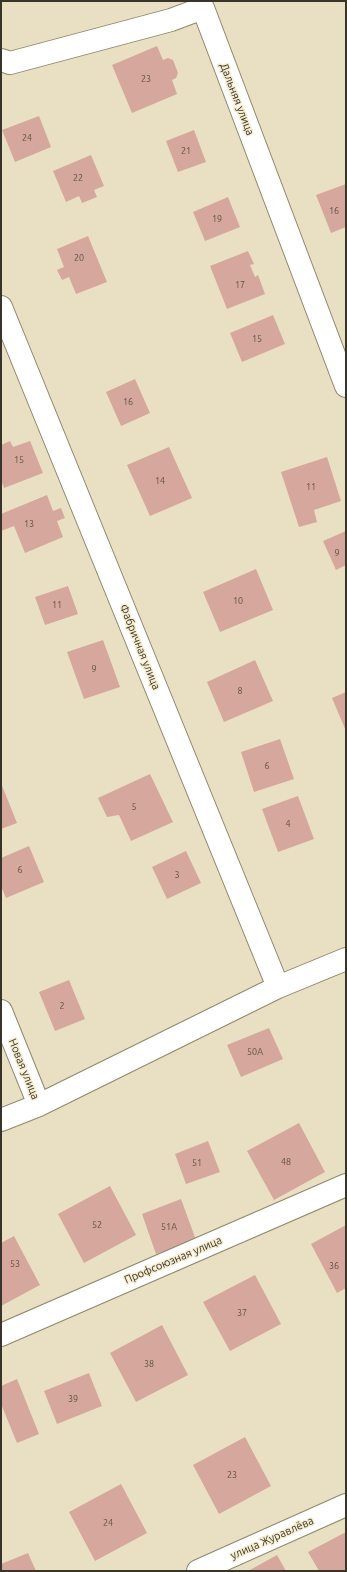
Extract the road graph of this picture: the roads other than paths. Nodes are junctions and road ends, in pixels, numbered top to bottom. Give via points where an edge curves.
1 (1, 60) edge
2 (1, 307) edge
3 (346, 386) edge
4 (346, 959) edge
5 (278, 987) junction
6 (1, 1011) edge
7 (39, 1105) junction
8 (1, 1120) edge
9 (346, 1186) edge
10 (1, 1336) edge
11 (346, 1505) edge
12 (198, 1571) edge

1 - 3 street, Дальняя улица via 10,63 171,20 202,8
2 - 5 street, Фабричная улица
4 - 5 street
5 - 7 street
6 - 7 street, Новая улица
7 - 8 street
9 - 10 street, Профсоюзная улица
11 - 12 street, улица Журавлёва

